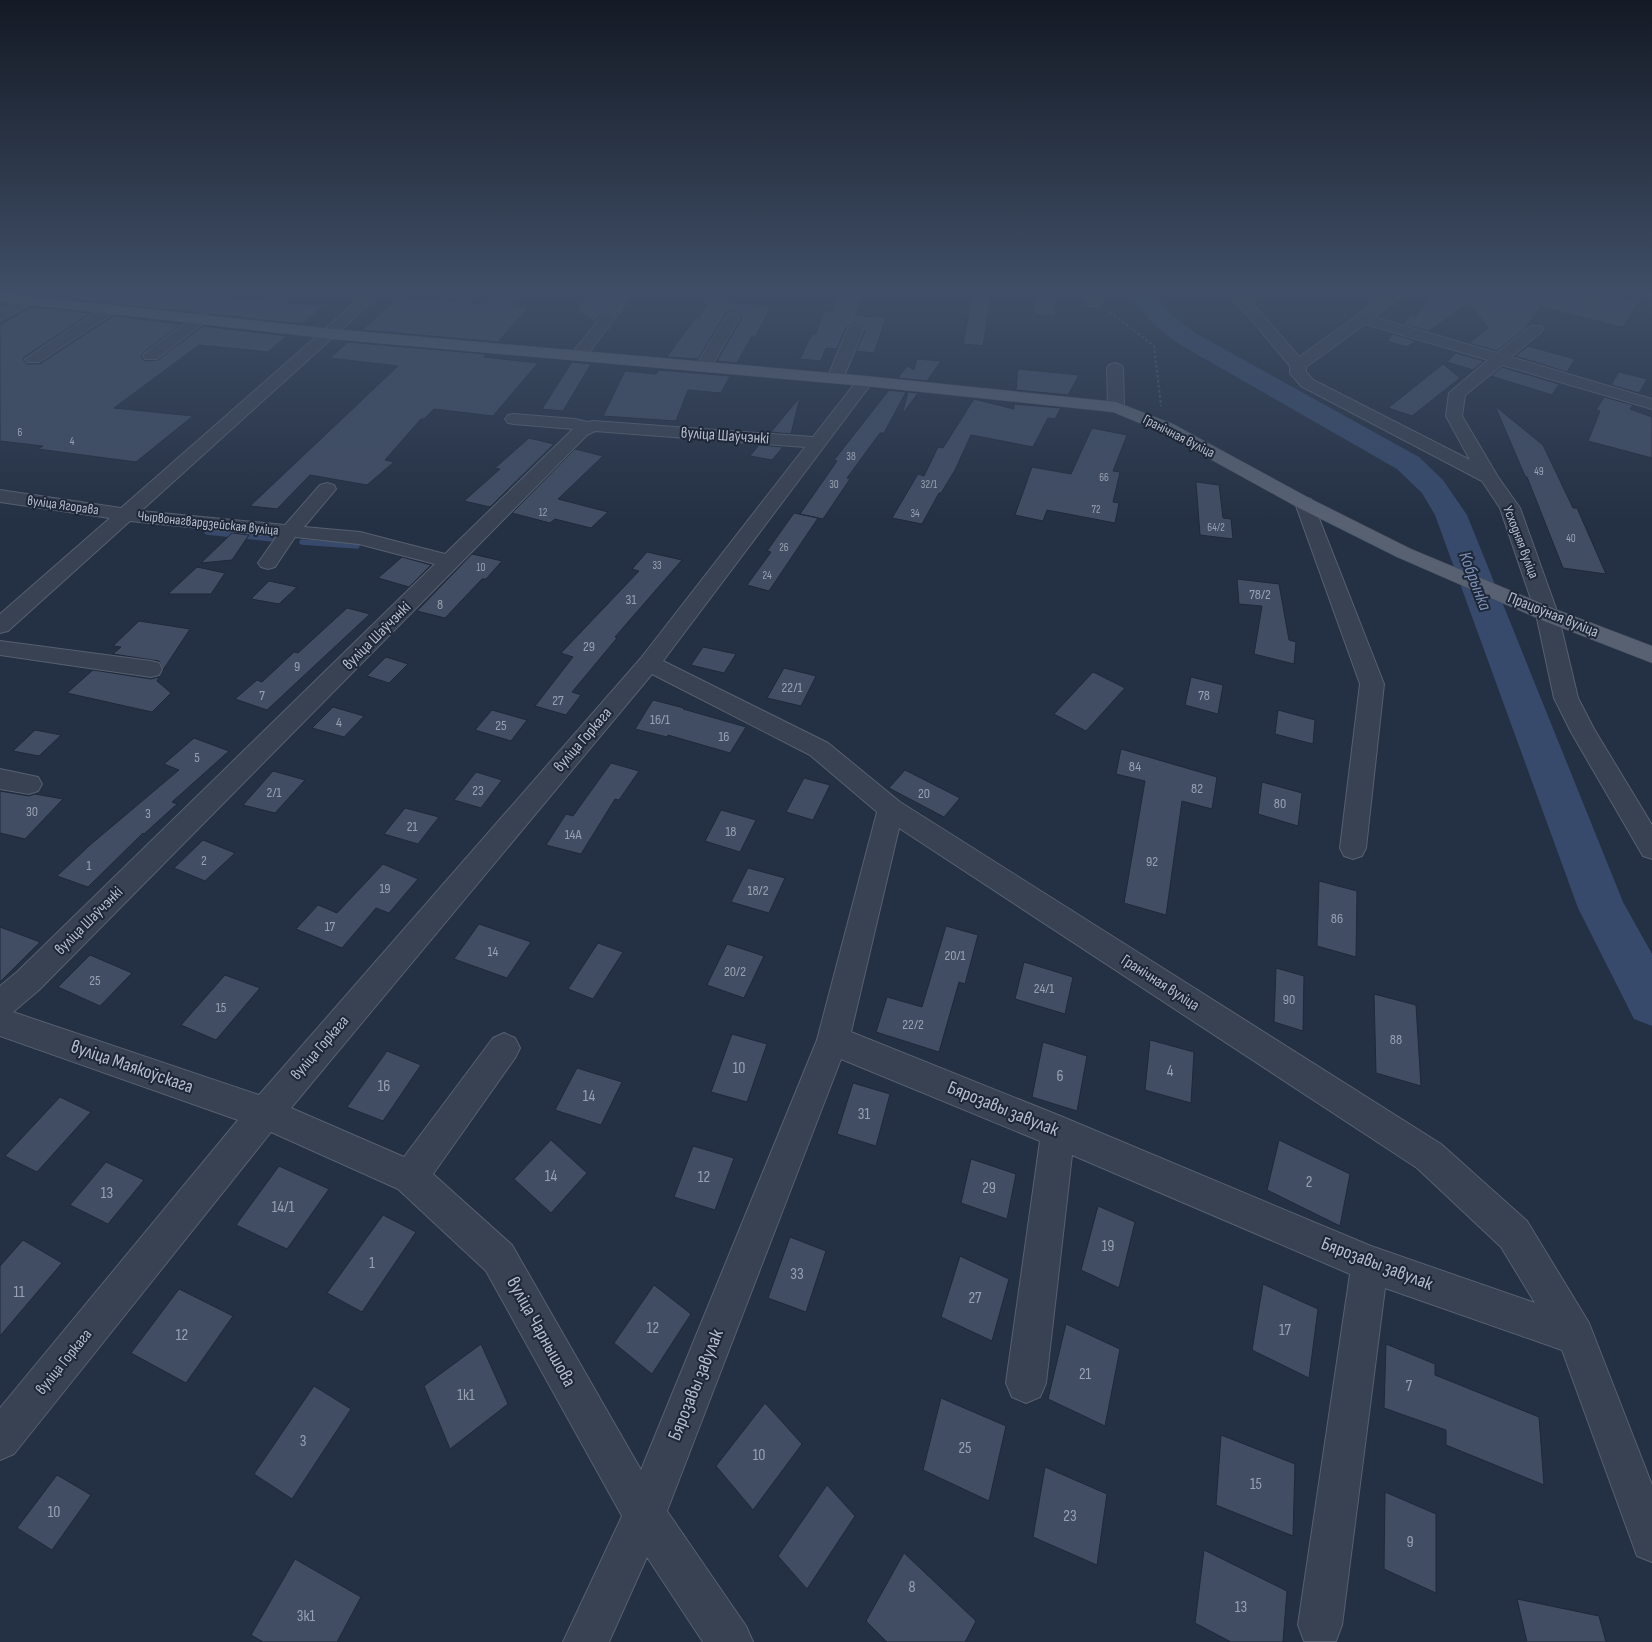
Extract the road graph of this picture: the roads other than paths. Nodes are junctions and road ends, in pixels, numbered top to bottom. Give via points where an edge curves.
1 (1115, 368) dead end
2 (293, 369) edge
3 (721, 369) edge
4 (839, 369) edge
5 (1298, 369) edge
6 (1488, 369) edge
7 (1534, 369) edge
8 (835, 379) junction
9 (865, 381) junction
10 (1651, 402) edge
11 (1116, 407) junction
12 (514, 418) dead end
13 (588, 428) junction
14 (818, 443) junction
15 (1489, 477) junction
16 (327, 489) dead end
17 (0, 496) edge
18 (1304, 503) junction
19 (126, 515) junction
20 (289, 532) junction
21 (451, 562) junction
22 (268, 563) dead end
23 (1454, 575) joint
24 (1547, 614) junction
25 (0, 626) edge
26 (0, 648) edge
27 (1652, 655) edge
28 (649, 663) junction
29 (151, 669) dead end
30 (0, 779) edge
31 (29, 784) dead end
32 (891, 809) junction
33 (1353, 848) dead end
34 (1652, 848) edge
35 (0, 1004) edge
36 (0, 1022) edge
37 (833, 1040) junction
38 (504, 1048) dead end
39 (265, 1113) junction
40 (1058, 1132) junction
41 (410, 1177) junction
42 (1370, 1264) junction
43 (1576, 1336) junction
44 (1026, 1383) dead end
45 (0, 1440) edge
46 (644, 1515) junction
47 (1652, 1541) edge
48 (1320, 1626) dead end
49 (586, 1642) edge
50 (730, 1642) edge

1 - 11 street
2 - 19 street, Чырвонагвардзейская вуліца
3 - 8 main road, Гранічная вуліца
4 - 8 street
5 - 15 street, Усходняя вуліца via 1307,383
6 - 15 street via 1457,393 1454,416
7 - 10 street
8 - 9 main road, Гранічная вуліца
9 - 11 main road, Гранічная вуліца
9 - 14 street, вуліца Горкага
11 - 18 main road, Гранічная вуліца via 1164,426
12 - 13 street
13 - 14 street, вуліца Шаўчэнкі
13 - 21 street, вуліца Шаўчэнкі via 580,431
14 - 28 street, вуліца Горкага
15 - 24 street, Усходняя вуліца via 1510,508
16 - 20 street, Чырвонагвардзейская вуліца
17 - 19 street, вуліца Ягорава
18 - 23 main road, Гранічная вуліца
18 - 33 street via 1372,684
19 - 20 street, Чырвонагвардзейская вуліца
19 - 25 street, Чырвонагвардзейская вуліца
20 - 21 street, Чырвонагвардзейская вуліца via 360,538
20 - 22 street, Чырвонагвардзейская вуліца
21 - 35 street, вуліца Шаўчэнкі via 28,981
23 - 24 main road, Працоўная вуліца
24 - 27 main road, Працоўная вуліца
24 - 34 street, Усходняя вуліца via 1566,698
26 - 29 street
28 - 32 street via 818,750
28 - 39 street, вуліца Горкага
30 - 31 street
32 - 37 street
32 - 43 street, Гранічная вуліца via 1429,1156 1514,1234
36 - 39 street, вуліца Маякоўскага
37 - 40 street, Бярозавы завулак
37 - 46 street, Бярозавы завулак
38 - 41 street
39 - 41 street, вуліца Чарнышова
39 - 45 street, вуліца Горкага
40 - 42 street, Бярозавы завулак
40 - 44 street
41 - 46 street, вуліца Чарнышова via 499,1258
42 - 43 street, Бярозавы завулак
42 - 48 street
43 - 47 street
46 - 49 street, Бярозавы завулак
46 - 50 street, вуліца Чарнышова

